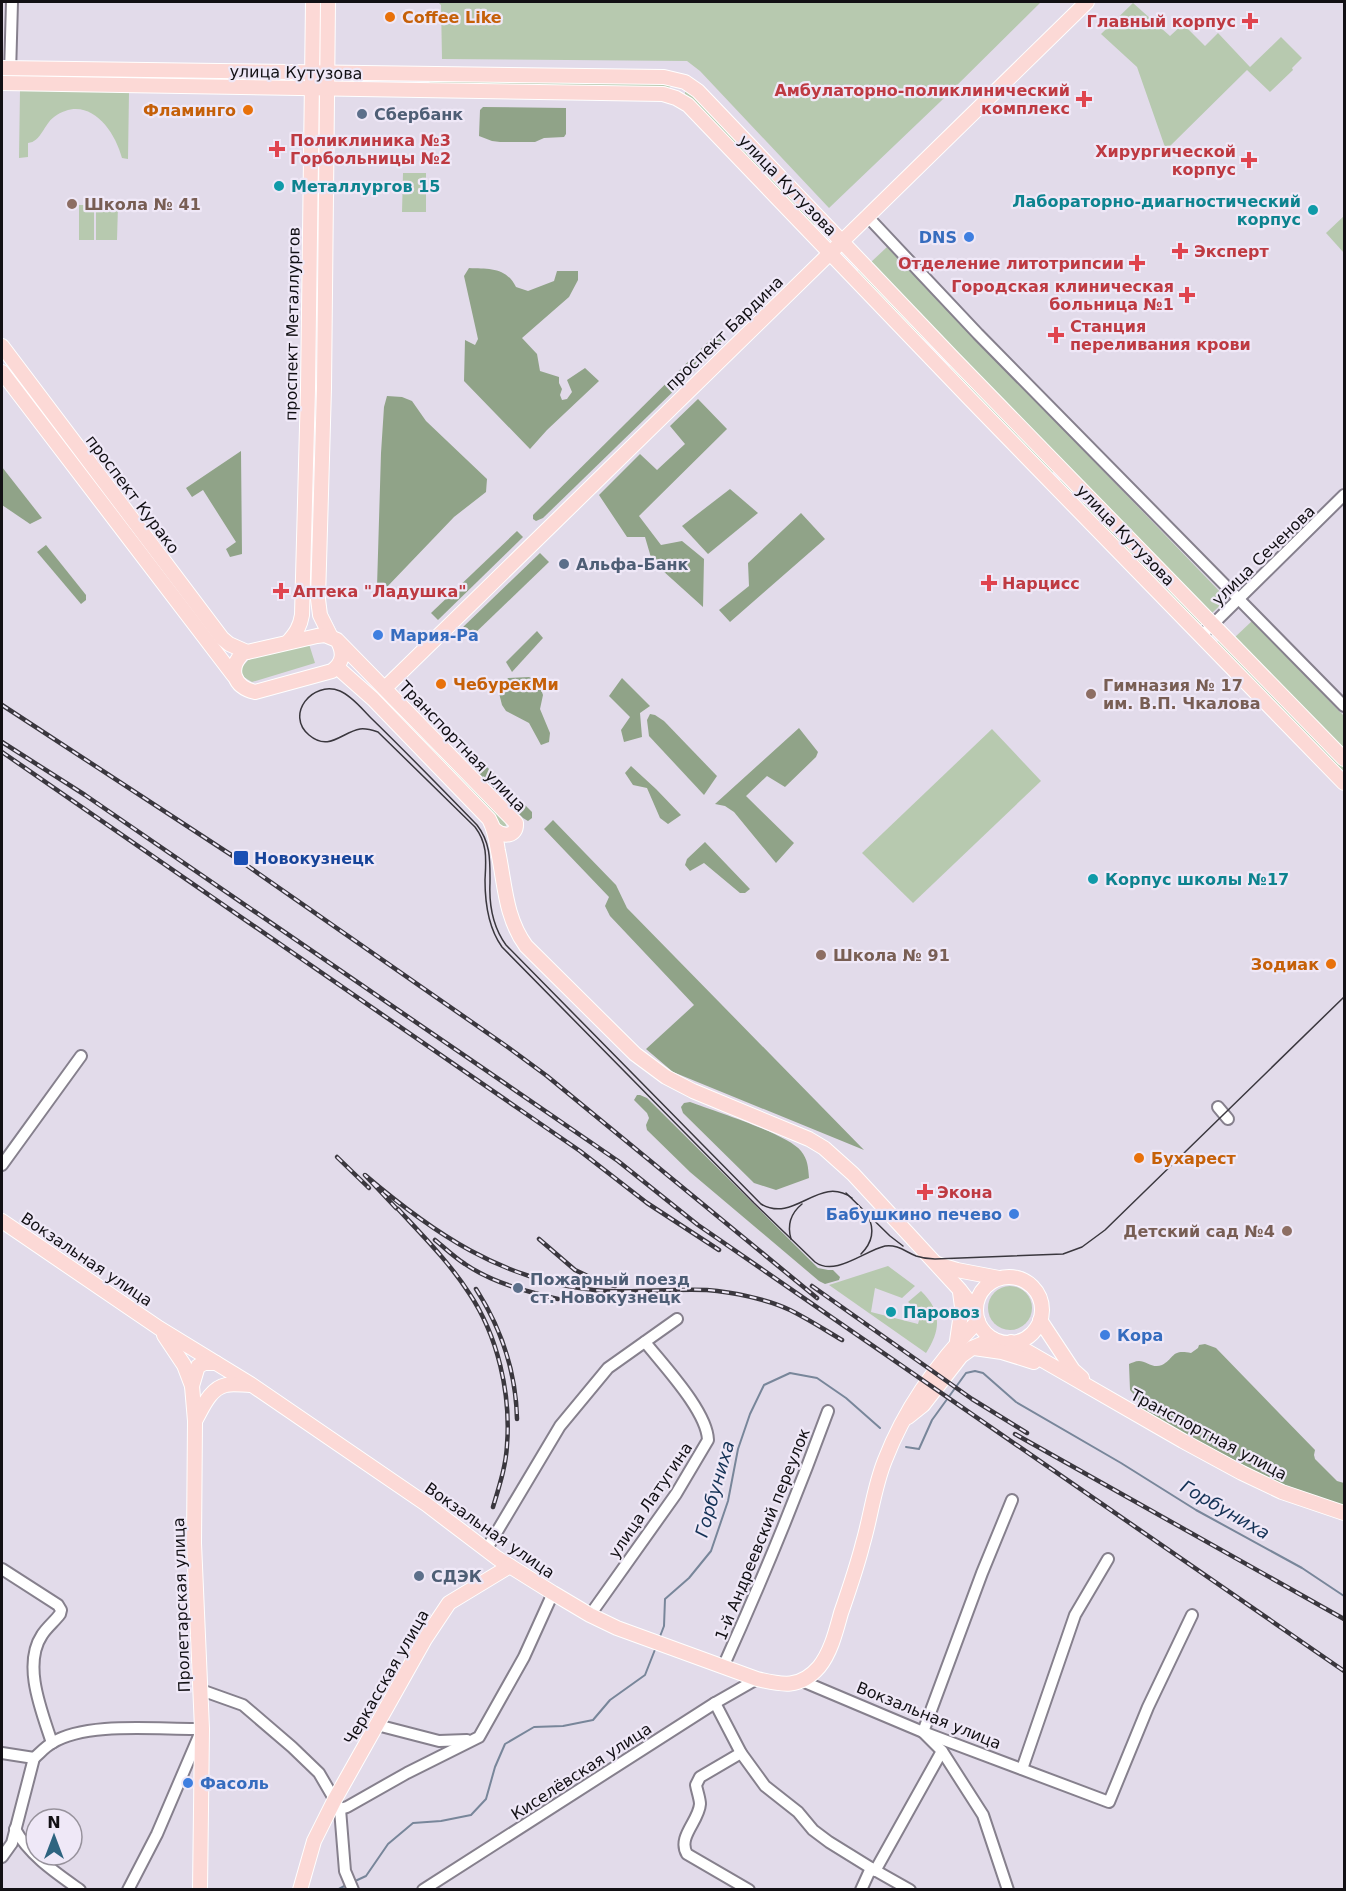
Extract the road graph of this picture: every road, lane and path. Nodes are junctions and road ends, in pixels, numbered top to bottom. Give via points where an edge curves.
1 (12, 2) edge
2 (313, 2) edge
3 (328, 2) edge
4 (1082, 3) edge
5 (6, 68) edge
6 (312, 72) junction
7 (326, 72) junction
8 (6, 83) edge
9 (311, 88) junction
10 (326, 89) junction
11 (867, 216) junction
12 (841, 241) junction
13 (830, 252) junction
14 (2, 346) edge
15 (2, 372) edge
16 (1344, 495) edge
17 (1239, 598) junction
18 (1214, 624) junction
19 (1202, 635) junction
20 (334, 638) junction
21 (288, 642) junction
22 (247, 652) junction
23 (338, 668) junction
24 (234, 676) junction
25 (385, 688) junction
26 (373, 699) junction
27 (1344, 706) edge
28 (1344, 759) edge
29 (1344, 783) edge
30 (495, 830) junction
31 (513, 831) junction
32 (506, 898) junction
33 (81, 1056) dead end
34 (1218, 1107) dead end
35 (1228, 1119) dead end
36 (2, 1165) edge
37 (2, 1221) edge
38 (934, 1263) junction
39 (999, 1278) junction
40 (960, 1290) junction
41 (977, 1316) junction
42 (676, 1319) dead end
43 (1040, 1320) junction
44 (159, 1328) junction
45 (993, 1339) junction
46 (645, 1341) junction
47 (957, 1342) junction
48 (1011, 1342) junction
49 (972, 1348) junction
50 (216, 1364) junction
51 (1068, 1375) junction
52 (252, 1385) junction
53 (192, 1386) junction
54 (1094, 1389) junction
55 (828, 1411) dead end
56 (904, 1420) junction
57 (195, 1421) junction
58 (1012, 1500) dead end
59 (1344, 1513) edge
60 (486, 1550) junction
61 (1108, 1559) dead end
62 (510, 1566) junction
63 (2, 1569) edge
64 (553, 1593) junction
65 (590, 1615) junction
66 (1192, 1615) dead end
67 (723, 1667) junction
68 (757, 1679) junction
69 (802, 1681) junction
70 (201, 1690) junction
71 (715, 1703) junction
72 (377, 1725) junction
73 (202, 1729) junction
74 (923, 1732) junction
75 (479, 1737) junction
76 (52, 1743) junction
77 (942, 1751) junction
78 (2, 1753) edge
79 (741, 1753) junction
80 (34, 1758) junction
81 (1022, 1769) junction
82 (337, 1804) junction
83 (15, 1830) junction
84 (2, 1857) edge
85 (873, 1869) junction
86 (353, 1889) edge
87 (80, 1890) edge
88 (128, 1890) edge
89 (200, 1890) edge
90 (300, 1890) edge
91 (423, 1890) edge
92 (749, 1890) edge
93 (861, 1890) edge
94 (910, 1890) edge
95 (1008, 1890) edge

1 - 5 street
2 - 6 main road, проспект Металлургов
3 - 7 main road, проспект Металлургов
4 - 11 main road, проспект Бардина
5 - 6 main road, улица Кутузова
5 - 8 street
6 - 7 main road, улица Кутузова
6 - 9 main road, проспект Металлургов
7 - 10 main road, проспект Металлургов
7 - 12 main road, улица Кутузова via 673,78 698,92
8 - 9 main road, улица Кутузова
9 - 10 main road, улица Кутузова
9 - 21 main road, проспект Металлургов via 302,615
10 - 13 main road, улица Кутузова via 671,96 688,105
10 - 20 main road, проспект Металлургов via 318,598 320,615
11 - 12 main road, проспект Бардина
11 - 17 street
12 - 13 main road, проспект Бардина
12 - 18 main road, улица Кутузова
13 - 19 main road, улица Кутузова
13 - 25 main road, проспект Бардина
14 - 22 main road, проспект Курако via 222,638
15 - 24 main road, проспект Курако
16 - 17 street, улица Сеченова
17 - 18 street, улица Сеченова
17 - 27 street
18 - 19 street, улица Сеченова
18 - 28 main road, улица Кутузова
19 - 29 main road, улица Кутузова
20 - 21 main road via 317,636
20 - 23 main road via 342,648
20 - 25 main road, Транспортная улица
21 - 22 main road
22 - 24 main road via 238,658
23 - 24 main road, проспект Курако via 255,692 246,690
23 - 26 main road, Транспортная улица
25 - 26 main road, проспект Бардина via 383,696
25 - 31 main road, Транспортная улица via 513,818
26 - 30 main road, Транспортная улица via 489,819
30 - 31 main road via 504,836
30 - 32 main road, Транспортная улица
31 - 32 main road, Транспортная улица
32 - 38 main road, Транспортная улица via 514,926 526,946 635,1054 679,1085 824,1148
33 - 36 street
34 - 35 street
37 - 44 main road, Вокзальная улица
38 - 39 main road
38 - 40 main road, Транспортная улица
39 - 41 main road via 982,1290 977,1300
39 - 43 main road via 1015,1277 1031,1285 1041,1302
40 - 41 main road, Транспортная улица
40 - 47 main road via 963,1307
41 - 45 main road via 981,1328
41 - 47 main road
42 - 46 street
43 - 48 main road via 1029,1335
43 - 54 main road via 1073,1370
44 - 50 main road, Вокзальная улица
44 - 53 main road, Пролетарская улица via 175,1350
45 - 48 main road
45 - 49 main road
46 - 60 street via 608,1368 560,1426
46 - 65 street, улица Латугина via 704,1421 708,1440 676,1494
47 - 56 main road via 914,1399
48 - 51 main road
49 - 51 main road via 1011,1354
49 - 56 main road via 961,1356 923,1405
50 - 52 main road, Вокзальная улица
50 - 53 main road via 198,1366
51 - 54 main road
52 - 57 main road via 225,1385 217,1390
52 - 60 main road, Вокзальная улица via 426,1504
53 - 57 main road, Пролетарская улица
54 - 59 main road, Транспортная улица via 1252,1478
55 - 67 street, 1-й Андреевский переулок
56 - 69 main road via 885,1459 832,1642 819,1666
57 - 70 main road, Пролетарская улица via 194,1543
58 - 74 street
60 - 62 main road, Вокзальная улица
61 - 81 street via 1075,1615
62 - 64 main road, Вокзальная улица
62 - 72 main road, Черкасская улица via 449,1604
63 - 76 street via 61,1610 42,1634 35,1660 37,1698
64 - 65 main road, Вокзальная улица
64 - 75 street via 524,1657
65 - 67 main road, Вокзальная улица
66 - 81 street, Вокзальная улица via 1109,1802
67 - 68 main road, Вокзальная улица
68 - 69 main road, Вокзальная улица via 780,1684
68 - 71 street, Киселёвская улица
69 - 74 street, Вокзальная улица
70 - 73 main road, Пролетарская улица
70 - 82 street via 243,1705 319,1773
71 - 79 street
71 - 91 street, Киселёвская улица
72 - 75 street via 440,1741
72 - 82 main road, Черкасская улица
73 - 76 street via 100,1729
73 - 88 street via 158,1834
73 - 89 main road, Пролетарская улица
74 - 77 street
74 - 81 street, Вокзальная улица
75 - 82 street via 347,1807
76 - 80 street
77 - 85 street
77 - 95 street via 983,1815
78 - 80 street
79 - 85 street via 765,1786 798,1812 813,1830
79 - 92 street via 700,1777 696,1785 700,1804 684,1848 687,1854
80 - 83 street
82 - 86 street via 345,1871
82 - 90 main road, Черкасская улица via 314,1841
83 - 84 street
83 - 87 street via 40,1861
85 - 93 street
85 - 94 street

